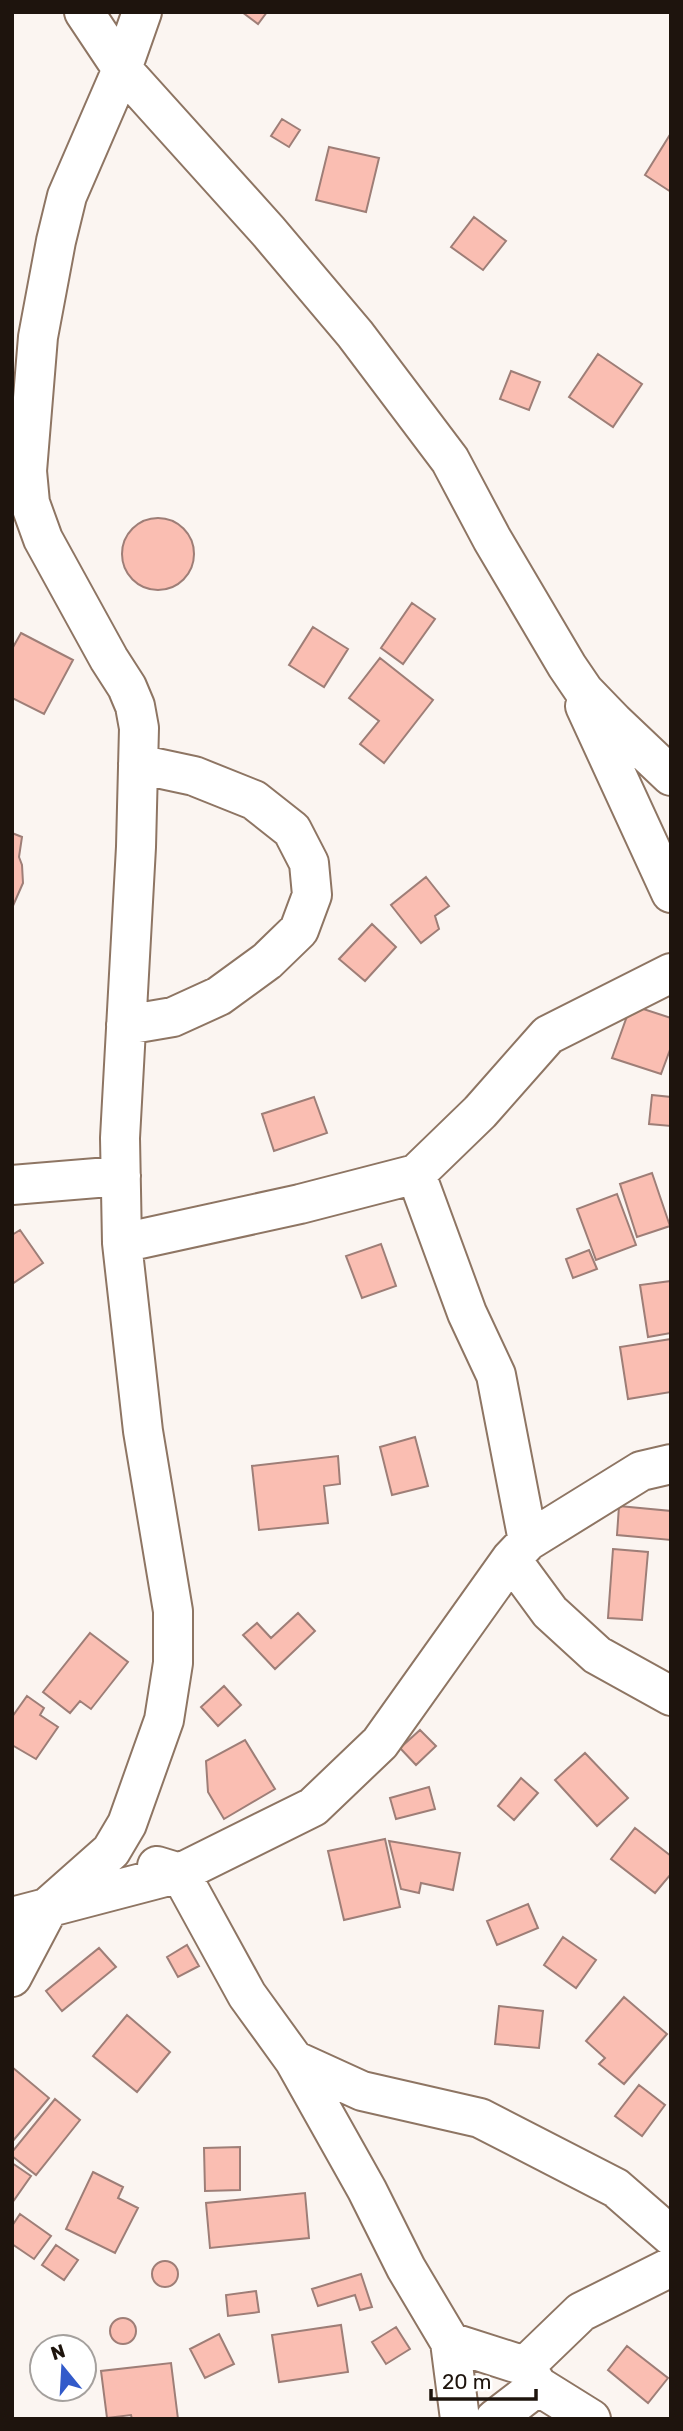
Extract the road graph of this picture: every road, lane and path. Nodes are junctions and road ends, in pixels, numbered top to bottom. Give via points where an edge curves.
1 (84, 12) edge
2 (142, 12) edge
3 (122, 69) junction
4 (20, 483) edge
5 (567, 666) junction
6 (138, 764) junction
7 (671, 776) edge
8 (671, 893) edge
9 (671, 973) edge
10 (126, 1025) junction
11 (416, 1174) junction
12 (121, 1176) junction
13 (12, 1185) edge
14 (122, 1242) junction
15 (671, 1465) edge
16 (519, 1550) junction
17 (671, 1696) edge
18 (111, 1851) junction
19 (180, 1873) junction
20 (50, 1905) junction
21 (12, 1917) edge
22 (12, 1976) edge
23 (294, 2060) junction
24 (671, 2236) edge
25 (671, 2267) edge
26 (450, 2342) junction
27 (531, 2376) junction
28 (460, 2419) edge
29 (495, 2419) edge
30 (591, 2419) edge

1 - 3 street
2 - 3 street
3 - 4 street via 67,196 58,230 38,337
3 - 5 street via 355,334 450,460
4 - 6 street via 43,538 135,706
5 - 7 street via 584,691
5 - 8 street
6 - 10 street
6 - 10 street via 194,776 254,800 292,830 309,863 312,895 299,930 267,961 219,996 173,1017
9 - 11 street via 548,1035 480,1112
10 - 12 street
11 - 14 street
11 - 16 street via 467,1313 496,1375
12 - 13 street
12 - 14 street
14 - 18 street via 143,1431 173,1611 173,1663 164,1720 127,1824
15 - 16 street via 641,1471
16 - 17 street via 550,1612 597,1655
16 - 19 street via 380,1743 323,1798
18 - 19 street
18 - 20 street
19 - 20 street
19 - 23 street via 247,1995
20 - 21 street
20 - 22 street
23 - 24 street via 362,2091 480,2118 617,2188
23 - 26 street
25 - 27 street via 581,2312
26 - 27 street
26 - 28 street
27 - 29 street
27 - 30 street

